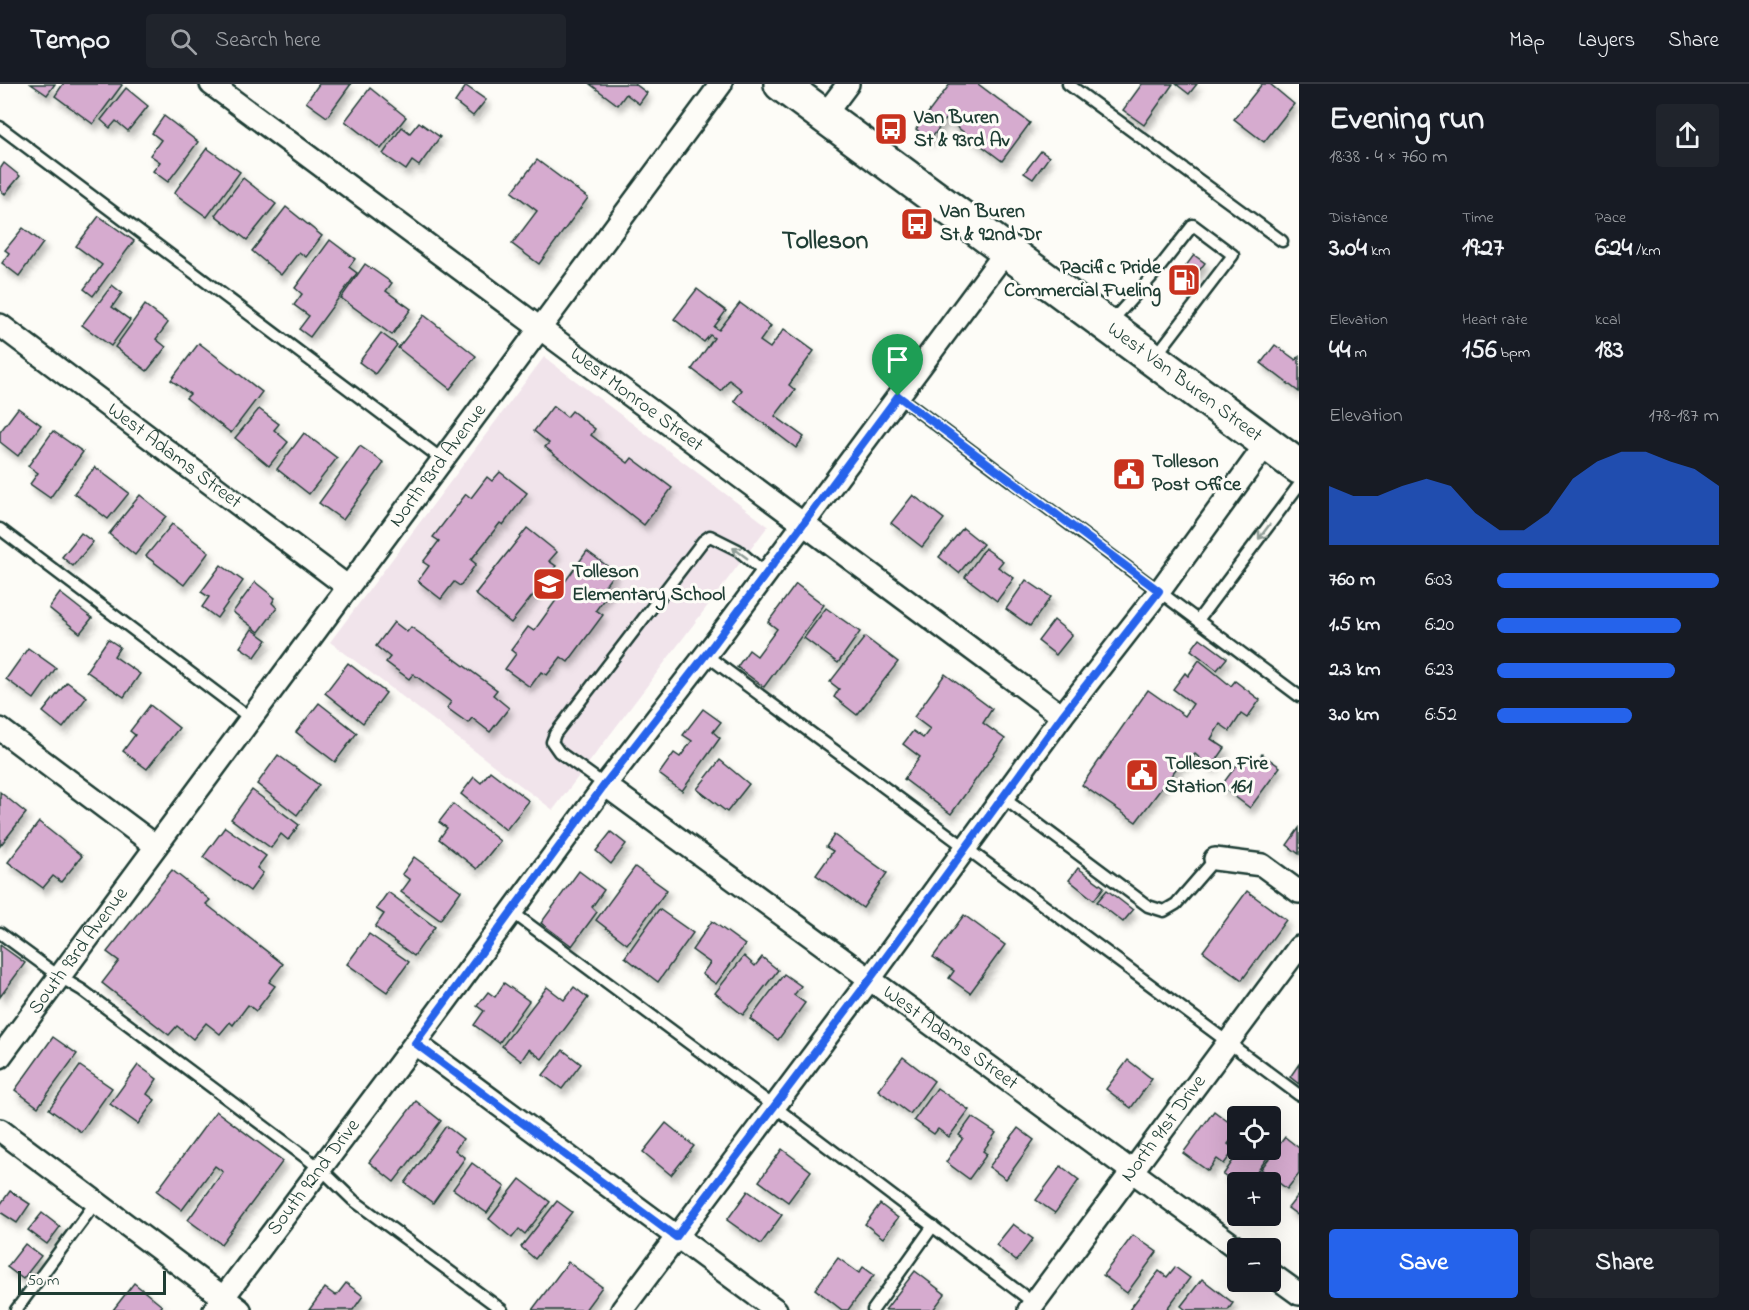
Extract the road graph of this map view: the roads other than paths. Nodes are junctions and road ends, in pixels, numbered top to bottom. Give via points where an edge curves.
1 (211, 84) edge
2 (721, 84) edge
3 (781, 84) edge
4 (848, 84) edge
5 (1068, 84) edge
6 (824, 116) junction
7 (0, 127) edge
8 (1282, 241) dead end
9 (1007, 250) junction
10 (0, 325) edge
11 (1108, 326) junction
12 (542, 328) junction
13 (1154, 359) junction
14 (898, 396) junction
15 (1267, 443) junction
16 (443, 460) junction
17 (1299, 467) edge
18 (1299, 485) edge
19 (804, 524) junction
20 (0, 528) edge
21 (766, 574) junction
22 (348, 587) junction
23 (1159, 591) junction
24 (1198, 620) junction
25 (706, 654) junction
26 (1299, 696) edge
27 (1062, 716) junction
28 (250, 718) junction
29 (0, 729) edge
30 (605, 784) junction
31 (1002, 798) junction
32 (156, 846) junction
33 (965, 847) junction
34 (1215, 859) joint
35 (1299, 892) edge
36 (512, 912) junction
37 (0, 933) edge
38 (1299, 947) edge
39 (60, 977) junction
40 (870, 979) junction
41 (1228, 1042) junction
42 (415, 1043) junction
43 (0, 1056) edge
44 (1299, 1095) edge
45 (775, 1107) junction
46 (0, 1130) edge
47 (321, 1169) junction
48 (1132, 1171) junction
49 (96, 1202) junction
50 (933, 1226) junction
51 (676, 1237) junction
52 (1227, 1241) edge
53 (1281, 1281) edge
54 (1299, 1294) edge
55 (226, 1306) edge
56 (1034, 1308) edge
57 (16, 1310) edge
58 (502, 1310) edge
59 (622, 1310) edge
60 (776, 1310) edge
61 (873, 1310) edge

1 - 12 street, West Monroe Street
2 - 12 street, North 93rd Avenue
3 - 6 main road, West Van Buren Street
4 - 6 street
5 - 8 lane
6 - 9 main road, West Van Buren Street
7 - 16 lane
9 - 11 main road, West Van Buren Street
9 - 14 street, South 92nd Drive
10 - 22 street, West Adams Street
11 - 13 main road, West Van Buren Street
11 - 13 lane via 1193,225 1233,255
12 - 16 street, North 93rd Avenue
12 - 19 street, West Monroe Street
13 - 15 main road, West Van Buren Street
14 - 19 street, South 92nd Drive
14 - 23 lane
15 - 17 main road, West Van Buren Street
15 - 23 street
16 - 22 street, North 93rd Avenue
18 -> 24 lane
19 - 21 street, South 92nd Drive
19 - 27 street, West Monroe Street
20 - 28 lane
21 - 25 street, South 92nd Drive
21 -> 30 lane via 738,550 710,536 703,541 555,734 552,742 559,752
22 - 28 street, North 93rd Avenue
23 - 24 lane
23 - 27 street
24 - 26 lane
25 - 30 street, South 92nd Drive
25 - 33 lane
27 - 31 street
28 - 32 street, North 93rd Avenue
29 - 32 street
30 - 36 street, South 92nd Drive
30 - 40 street, West Adams Street
31 - 33 street
31 - 34 lane via 1156,909 1164,911 1176,904
32 - 39 street, South 93rd Avenue
33 - 40 street
33 - 41 lane
34 - 35 street via 1262,865
36 - 42 street, South 92nd Drive
36 - 45 lane
37 - 39 lane
38 - 41 street, North 91st Drive
39 - 43 street, South 93rd Avenue
39 - 47 lane
40 - 45 street
40 - 48 street, West Adams Street
41 - 44 lane
41 - 48 street, North 91st Drive
42 - 47 street, South 92nd Drive
42 - 51 street
45 - 50 lane
45 - 51 street
46 - 49 street
47 - 55 street, South 92nd Drive
47 - 58 lane via 353,1200
48 - 52 street, West Adams Street
48 - 56 street, North 91st Drive
49 - 55 street
49 - 57 lane
50 - 56 lane
50 - 61 lane
51 - 59 street
51 - 60 street
53 - 54 street

